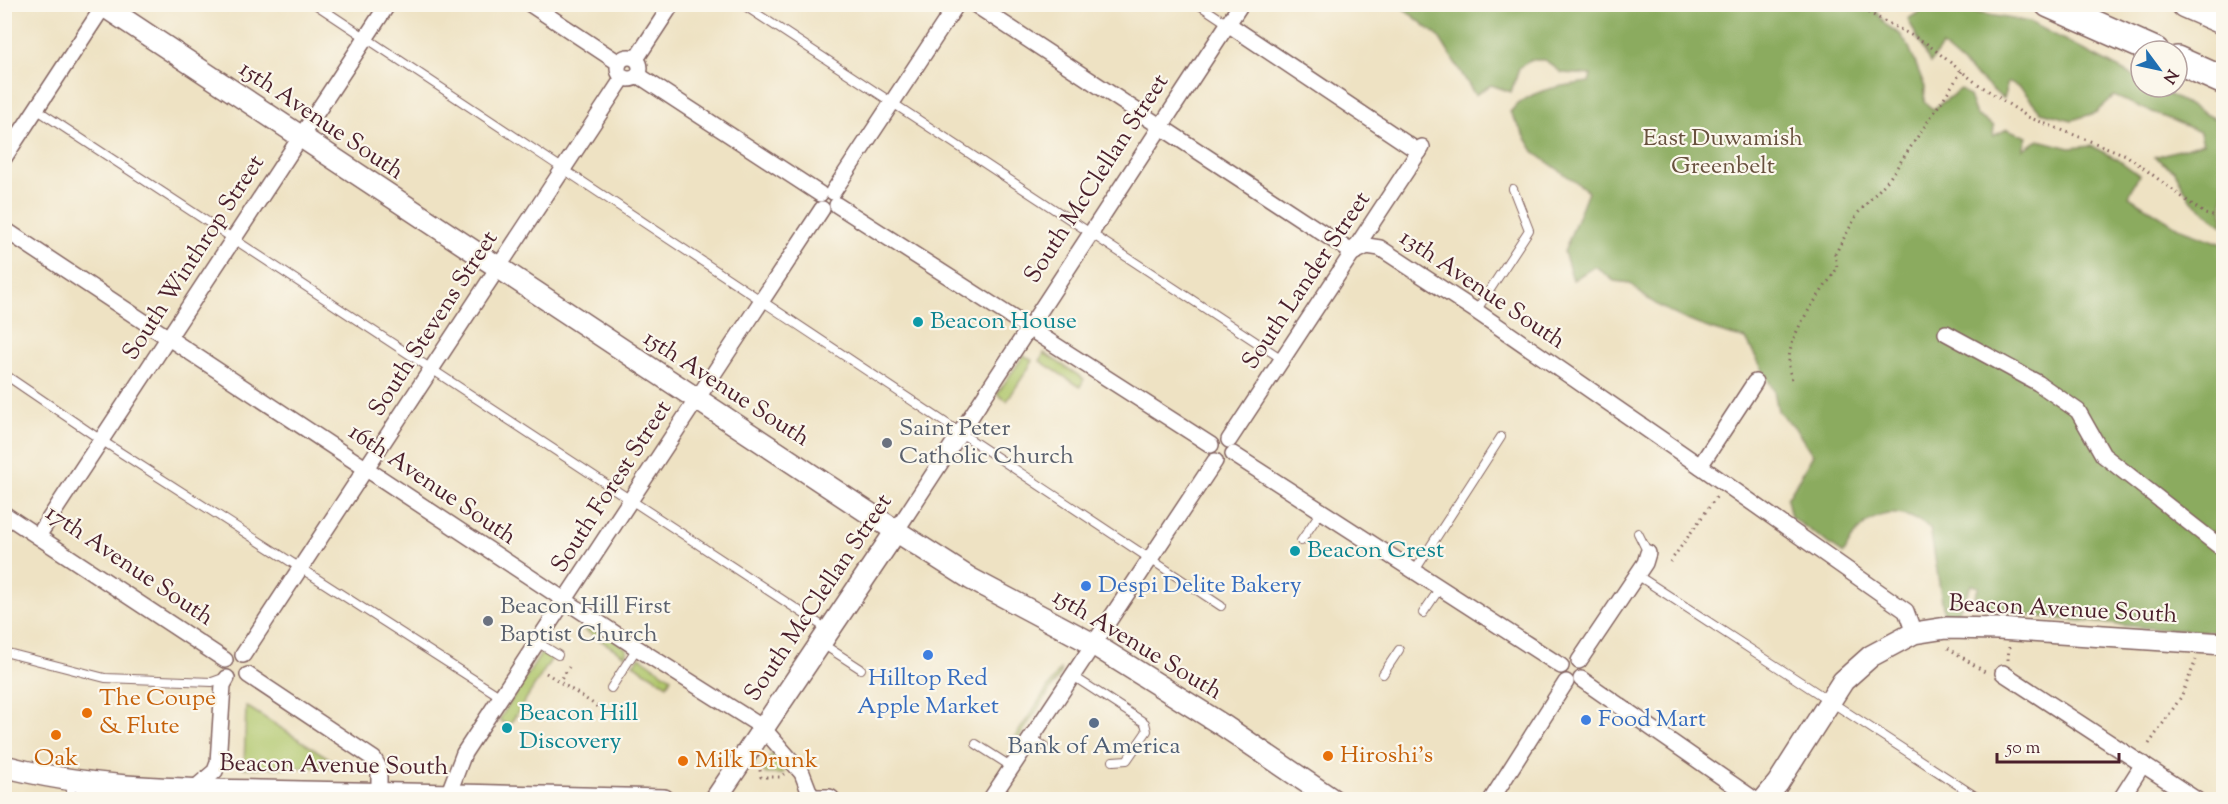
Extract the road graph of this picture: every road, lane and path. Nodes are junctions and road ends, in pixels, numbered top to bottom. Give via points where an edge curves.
1 (315, 4) edge
2 (387, 4) edge
3 (530, 4) edge
4 (672, 4) edge
5 (742, 4) edge
6 (957, 4) edge
7 (974, 4) edge
8 (1198, 4) edge
9 (1241, 4) edge
10 (1852, 4) edge
11 (2049, 4) edge
12 (2185, 4) edge
13 (104, 5) edge
14 (2223, 21) edge
15 (1228, 24) junction
16 (365, 38) junction
17 (2129, 39) edge
18 (636, 59) junction
19 (619, 63) junction
20 (2189, 65) edge
21 (1962, 72) junction
22 (631, 77) junction
23 (2223, 81) edge
24 (892, 104) junction
25 (36, 109) junction
26 (1161, 127) junction
27 (300, 137) junction
28 (4, 158) edge
29 (564, 169) junction
30 (1513, 189) dead end
31 (828, 200) junction
32 (2223, 219) edge
33 (4, 229) edge
34 (1092, 232) junction
35 (234, 238) junction
36 (1353, 253) junction
37 (497, 269) junction
38 (762, 301) junction
39 (1476, 311) junction
40 (1029, 328) junction
41 (1946, 333) dead end
42 (169, 337) junction
43 (1282, 359) junction
44 (432, 367) junction
45 (4, 374) edge
46 (1792, 379) dead end
47 (1755, 382) dead end
48 (697, 400) junction
49 (961, 432) junction
50 (1501, 437) dead end
51 (101, 440) junction
52 (1210, 445) junction
53 (1231, 447) junction
54 (1215, 461) junction
55 (1700, 466) junction
56 (366, 468) junction
57 (1718, 494) dead end
58 (631, 499) junction
59 (1322, 510) junction
60 (4, 514) edge
61 (896, 531) junction
62 (1638, 532) dead end
63 (38, 536) junction
64 (1301, 541) dead end
65 (2223, 550) edge
66 (1648, 553) joint
67 (1150, 559) junction
68 (1670, 562) dead end
69 (300, 568) junction
70 (1414, 572) junction
71 (1637, 575) junction
72 (1440, 588) junction
73 (565, 600) junction
74 (1221, 606) dead end
75 (1423, 613) dead end
76 (1914, 633) junction
77 (824, 636) junction
78 (537, 642) junction
79 (1942, 643) dead end
80 (2010, 643) dead end
81 (1093, 644) junction
82 (2223, 644) edge
83 (637, 648) junction
84 (1399, 650) dead end
85 (4, 652) edge
86 (243, 655) junction
87 (558, 655) dead end
88 (225, 660) junction
89 (2196, 660) dead end
90 (1579, 661) junction
91 (1561, 666) junction
92 (569, 667) dead end
93 (861, 669) dead end
94 (2001, 670) junction
95 (546, 673) dead end
96 (1383, 674) dead end
97 (248, 675) junction
98 (1072, 676) junction
99 (227, 677) junction
100 (562, 678) dead end
101 (1581, 680) junction
102 (1566, 682) junction
103 (611, 688) dead end
104 (501, 698) junction
105 (1829, 702) junction
106 (603, 710) dead end
107 (762, 727) junction
108 (976, 744) dead end
109 (2149, 744) dead end
110 (765, 761) dead end
111 (1113, 761) dead end
112 (2143, 764) junction
113 (4, 766) edge
114 (1012, 767) junction
115 (758, 774) junction
116 (784, 774) dead end
117 (756, 778) dead end
118 (71, 790) edge
119 (379, 793) junction
120 (188, 794) edge
121 (449, 798) edge
122 (590, 799) edge
123 (812, 799) edge
124 (664, 800) edge
125 (715, 800) edge
126 (807, 800) edge
127 (829, 800) edge
128 (990, 800) edge
129 (1333, 800) edge
130 (1491, 800) edge
131 (1755, 800) edge
132 (1764, 800) edge
133 (1981, 800) edge
134 (2120, 800) edge
135 (2197, 800) edge

1 - 16 lane
2 - 16 street, South Winthrop Street
3 - 19 street
4 - 18 street
5 - 24 lane
6 - 24 street, South Forest Street
7 - 26 street
8 - 15 lane
9 - 15 street, South McClellan Street
10 - 21 path via 1926,43
11 - 17 highway
12 - 14 highway
13 - 25 street
13 - 27 main road, 15th Avenue South
15 - 26 street, South McClellan Street
15 - 36 street, South Lander Street via 1421,150
16 - 27 street, South Winthrop Street
16 - 29 lane
18 - 19 street via 627,57
18 - 22 street via 641,67
19 - 22 street via 618,71
20 - 23 highway
21 - 32 path via 2028,117 2126,155 2205,214
21 - 46 path via 1890,179 1858,213 1843,238 1835,254 1837,268 1804,316 1788,360
22 - 29 street, South Stevens Street
22 - 31 street
24 - 31 street, South Forest Street
24 - 34 lane
25 - 28 street
25 - 35 lane
26 - 34 street, South McClellan Street
26 - 36 street
27 - 35 street, South Winthrop Street
27 - 37 main road, 15th Avenue South
29 - 37 street, South Stevens Street
29 - 38 lane
30 - 39 lane via 1529,230
31 - 38 street, South Forest Street
31 - 40 street
33 - 42 street, 16th Avenue South
34 - 40 street, South McClellan Street
34 - 43 lane
35 - 42 street, South Winthrop Street
35 - 44 lane
36 - 39 street, 13th Avenue South via 1367,246 1380,248
36 - 43 street, South Lander Street
37 - 44 street, South Stevens Street
37 - 48 main road, 15th Avenue South
38 - 48 street, South Forest Street
38 - 49 lane
39 - 55 street, 13th Avenue South
40 - 49 street, South McClellan Street
40 - 52 street
41 - 65 street via 2038,383 2078,411 2103,455
42 - 51 street, South Winthrop Street
42 - 56 street, 16th Avenue South
43 - 53 street, South Lander Street
44 - 56 street, South Stevens Street
44 - 58 lane
45 - 51 lane
47 - 55 street
48 - 58 street, South Forest Street
48 - 61 main road, 15th Avenue South
49 - 61 street, South McClellan Street
49 - 67 lane
50 - 70 lane
51 - 63 street, South Winthrop Street
51 - 69 lane
52 - 53 street via 1219,438
52 - 54 street via 1209,453
53 - 54 street via 1224,463
53 - 59 street
54 - 67 street
55 - 76 street, 13th Avenue South via 1906,611
56 - 69 street, South Stevens Street
56 - 73 street, 16th Avenue South
57 - 68 path
58 - 73 street, South Forest Street
58 - 77 lane
59 - 64 lane
59 - 70 street
60 - 63 street, 17th Avenue South
61 - 77 main road, South McClellan Street
61 - 81 main road, 15th Avenue South via 970,579 1019,601
62 - 66 lane
63 - 88 street, 17th Avenue South
66 - 71 street
67 - 74 lane
67 - 81 street
69 - 86 street, South Stevens Street
69 - 104 lane
70 - 72 street
71 - 90 street
71 - 105 lane
72 - 75 lane
72 - 91 street
73 - 78 street, South Forest Street
73 - 83 street, 16th Avenue South
76 - 82 main road, Beacon Avenue South via 1946,628 1999,629
76 - 105 main road, Beacon Avenue South via 1871,656 1844,681
77 - 93 lane
77 - 107 main road, South McClellan Street
78 - 87 lane
78 - 104 street, South Forest Street
79 - 94 path
80 - 94 path
81 - 98 street
81 - 129 main road, 15th Avenue South
83 - 103 lane
83 - 107 street, 16th Avenue South
84 - 96 lane
85 - 99 lane via 105,678 212,682
86 - 88 street
86 - 97 street via 249,663
88 - 99 street
89 - 109 path via 2181,697
90 - 91 street via 1570,660
90 - 101 street via 1584,669
91 - 102 street via 1560,674
92 - 100 path
94 - 112 street
95 - 106 path
97 - 99 street via 236,681
97 - 119 street via 374,759 379,768
98 - 111 lane via 1145,723 1147,732 1127,759
98 - 114 street via 1037,742
99 - 120 street via 223,685 220,758 215,771
101 - 102 street via 1575,684
101 - 131 street
102 - 130 street
104 - 121 street, South Forest Street via 464,753
105 - 132 main road, Beacon Avenue South
105 - 133 lane
107 - 123 street, 16th Avenue South via 802,773
107 - 125 main road, South McClellan Street
108 - 114 lane
110 - 115 path
112 - 134 street
112 - 135 street
113 - 118 main road, Beacon Avenue South via 47,777
114 - 128 street
115 - 116 path
115 - 117 path
118 - 120 main road, Beacon Avenue South
119 - 120 main road, Beacon Avenue South
119 - 121 main road, Beacon Avenue South
121 - 122 main road, Beacon Avenue South
122 - 124 main road, Beacon Avenue South
123 - 126 main road
123 - 127 main road

